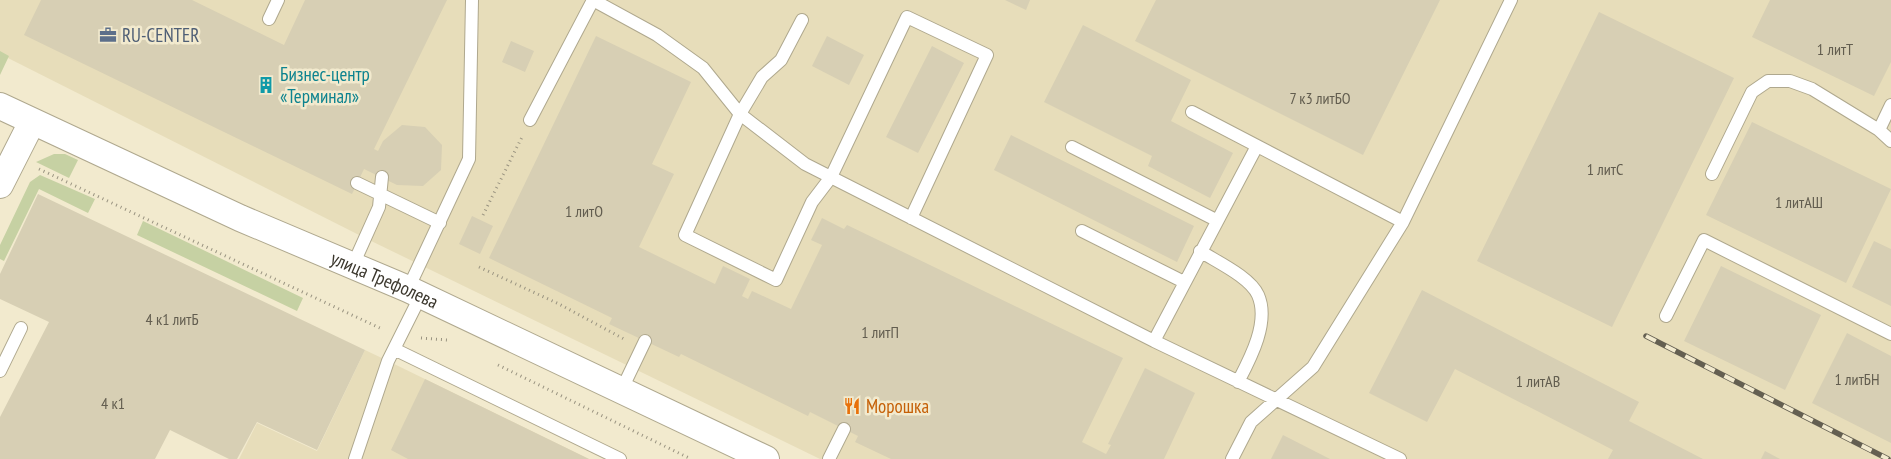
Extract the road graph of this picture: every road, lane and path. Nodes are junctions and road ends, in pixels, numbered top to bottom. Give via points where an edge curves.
1 (278, 0) edge
2 (472, 0) edge
3 (593, 0) edge
4 (1511, 0) edge
5 (269, 19) dead end
6 (802, 20) dead end
7 (1891, 105) edge
8 (0, 106) edge
9 (1192, 112) dead end
10 (740, 114) junction
11 (530, 120) joint
12 (32, 122) junction
13 (1879, 130) junction
14 (1891, 141) edge
15 (1257, 146) junction
16 (1072, 147) dead end
17 (14, 157) junction
18 (1712, 174) dead end
19 (382, 177) dead end
20 (831, 177) junction
21 (357, 182) dead end
22 (0, 185) edge
23 (381, 194) junction
24 (483, 215) dead end
25 (912, 218) junction
26 (1216, 220) junction
27 (1403, 222) junction
28 (440, 223) junction
29 (1082, 232) dead end
30 (1200, 252) junction
31 (353, 265) junction
32 (479, 267) dead end
33 (1184, 282) junction
34 (414, 292) junction
35 (1666, 316) dead end
36 (21, 328) dead end
37 (1891, 334) edge
38 (1154, 341) junction
39 (397, 343) junction
40 (454, 344) dead end
41 (643, 344) joint
42 (489, 361) dead end
43 (0, 371) edge
44 (1238, 382) junction
45 (622, 389) junction
46 (1279, 400) junction
47 (844, 429) dead end
48 (357, 458) edge
49 (620, 459) edge
50 (691, 459) edge
51 (766, 459) edge
52 (829, 459) edge
53 (1232, 459) edge
54 (1400, 459) edge

1 - 5 lane
2 - 28 lane via 469,160
3 - 10 lane via 657,35 704,68
3 - 11 lane
4 - 27 lane
6 - 10 lane via 781,60 762,77
7 - 13 lane
8 - 12 street, улица Трефолева
9 - 15 lane
10 - 20 lane via 805,164
10 - 20 lane via 685,235 776,280 812,202
11 - 24 path
12 - 17 street
12 - 31 street, улица Трефолева via 240,218
13 - 14 lane
13 - 18 lane via 1812,89 1790,81 1768,81 1752,92
15 - 26 lane
15 - 27 lane
16 - 26 lane
17 - 22 street
17 - 39 path
19 - 23 lane
20 - 25 lane
20 - 25 lane via 907,17 987,55
21 - 23 lane
23 - 28 lane
23 - 31 lane via 379,207
25 - 38 lane
26 - 30 lane
27 - 46 lane via 1313,367
28 - 34 lane
29 - 33 lane
30 - 33 lane
30 - 44 lane via 1241,277 1258,295 1262,321 1255,348
31 - 34 street, улица Трефолева
32 - 41 path
33 - 38 lane
34 - 39 lane
34 - 45 street, улица Трефолева
35 - 37 lane via 1704,240
36 - 43 lane
38 - 44 lane
39 - 40 path via 445,339
39 - 48 lane
39 - 49 lane
41 - 45 lane
42 - 50 path
44 - 46 lane
45 - 51 street, улица Трефолева
46 - 53 lane via 1251,422
46 - 54 lane
47 - 52 lane

